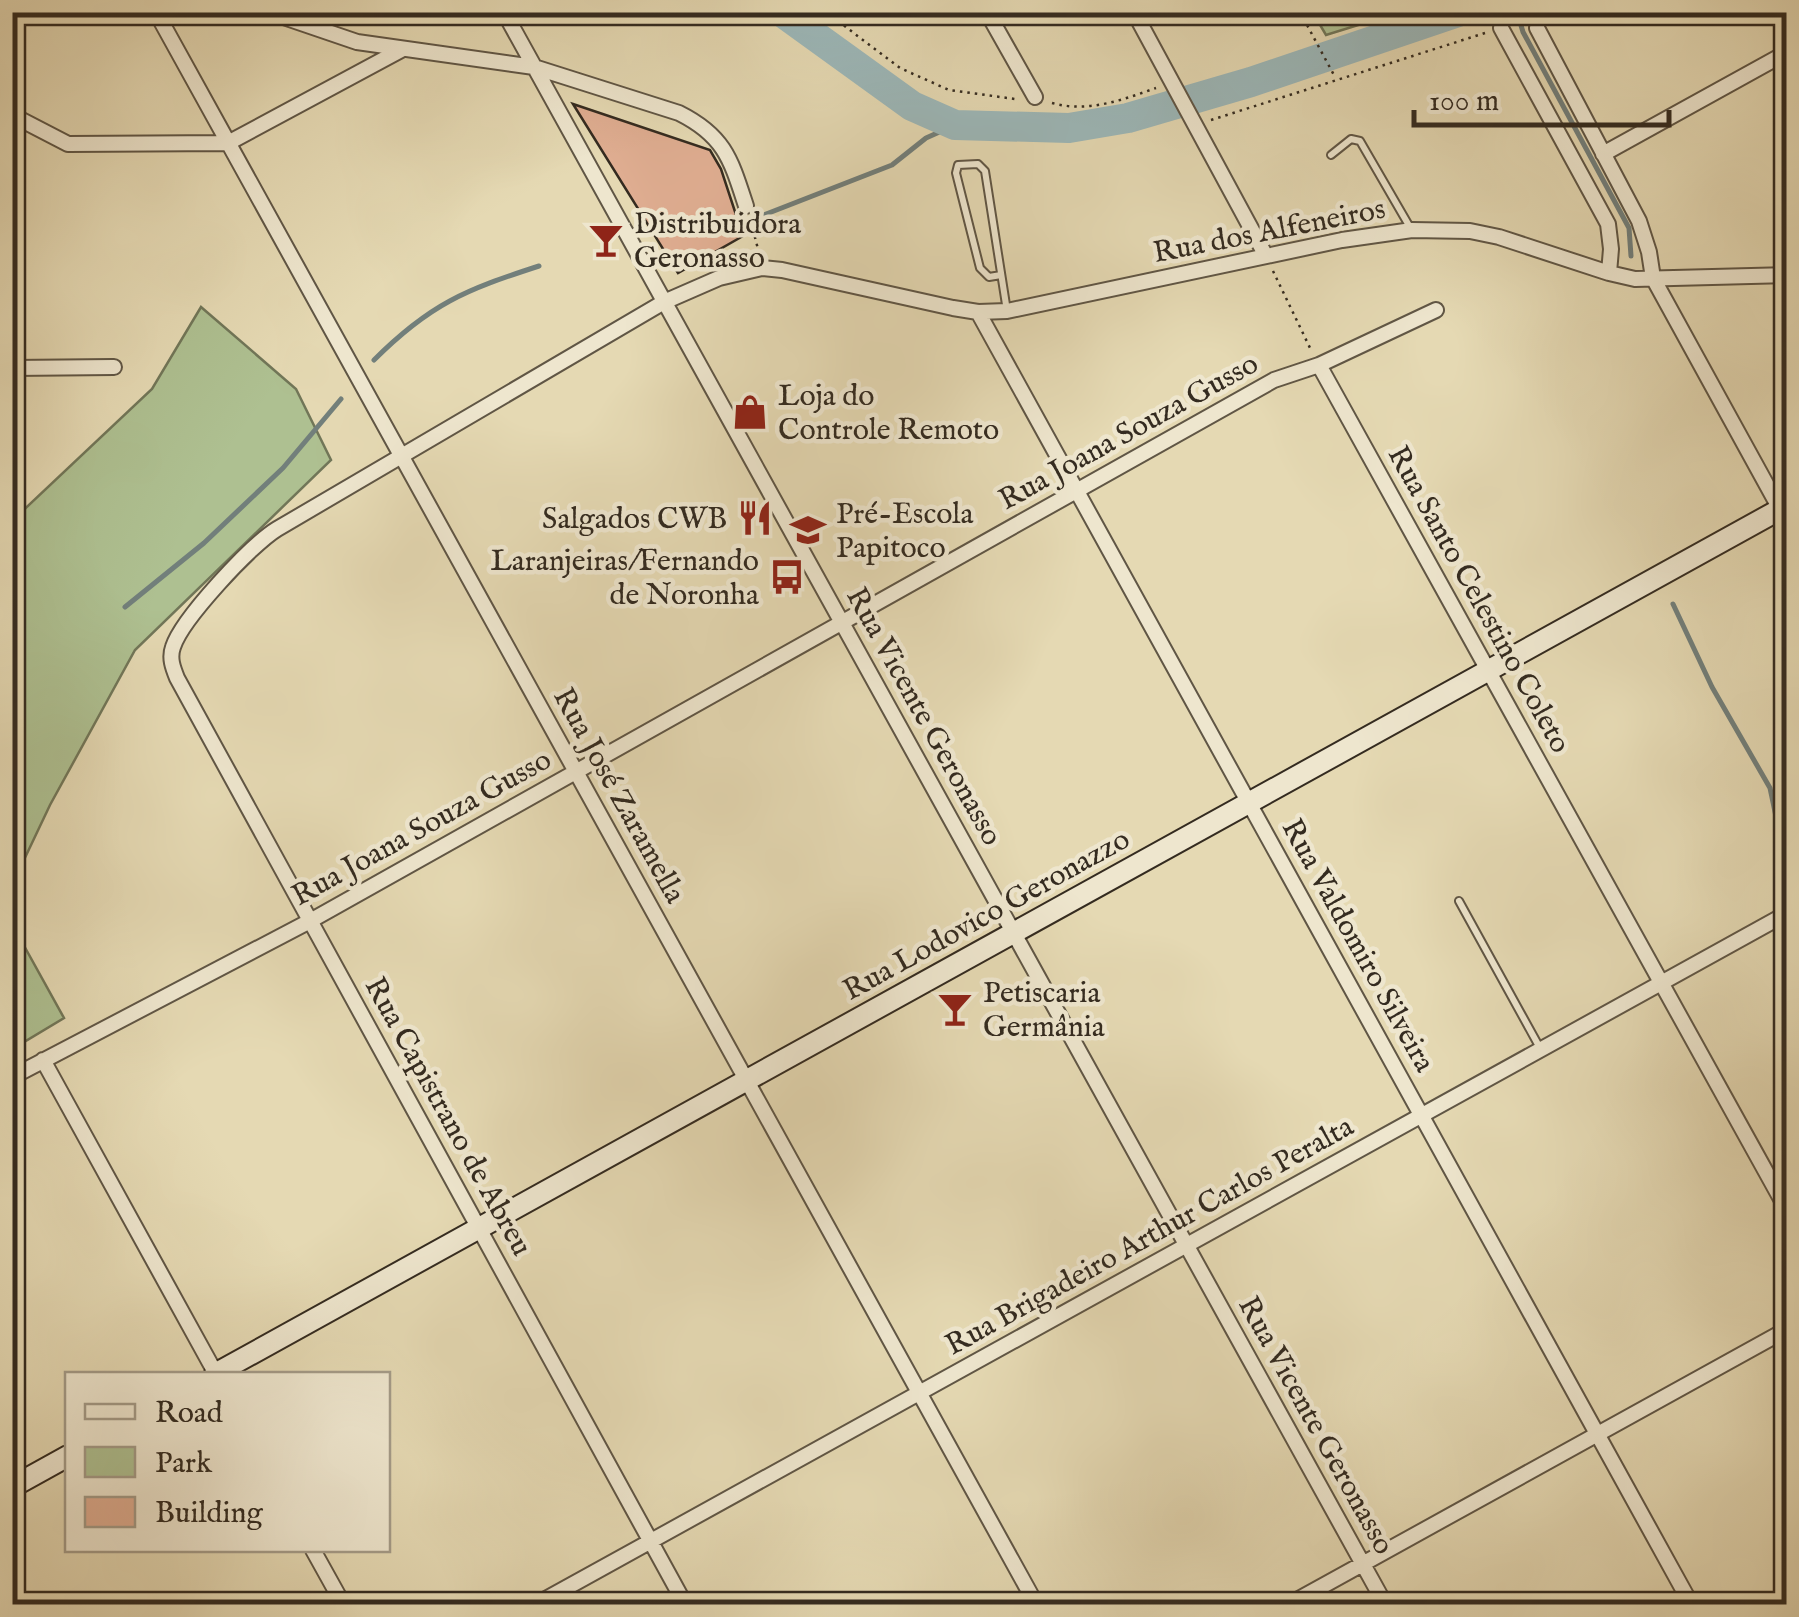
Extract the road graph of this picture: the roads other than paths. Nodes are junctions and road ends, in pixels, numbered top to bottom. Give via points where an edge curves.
1 (156, 12) edge
2 (270, 12) edge
3 (504, 12) edge
4 (988, 12) edge
5 (1134, 12) edge
6 (1501, 28) road end
7 (1537, 28) dead end
8 (402, 50) junction
9 (1786, 53) edge
10 (534, 67) junction
11 (1035, 97) road end
12 (12, 115) edge
13 (228, 143) junction
14 (1603, 154) junction
15 (1332, 155) dead end
16 (746, 206) dead end
17 (1412, 230) junction
18 (1266, 256) junction
19 (1609, 273) junction
20 (1002, 274) junction
21 (1786, 275) edge
22 (1652, 278) junction
23 (664, 302) junction
24 (1436, 310) dead end
25 (1007, 311) junction
26 (978, 312) junction
27 (1318, 364) junction
28 (114, 367) dead end
29 (12, 368) edge
30 (401, 456) junction
31 (1076, 490) junction
32 (1784, 512) edge
33 (842, 622) junction
34 (1488, 670) junction
35 (576, 772) junction
36 (1249, 803) junction
37 (1458, 901) dead end
38 (1786, 914) edge
39 (310, 921) junction
40 (1013, 933) junction
41 (1662, 983) junction
42 (1541, 1050) junction
43 (43, 1060) junction
44 (12, 1077) edge
45 (746, 1081) junction
46 (1422, 1116) junction
47 (1786, 1208) edge
48 (479, 1229) junction
49 (1186, 1246) junction
50 (1786, 1330) edge
51 (215, 1372) edge
52 (220, 1372) edge
53 (919, 1393) junction
54 (1598, 1434) junction
55 (65, 1458) edge
56 (12, 1486) edge
57 (651, 1542) junction
58 (314, 1552) edge
59 (1362, 1564) junction
60 (344, 1604) edge
61 (537, 1604) edge
62 (685, 1604) edge
63 (1036, 1604) edge
64 (1290, 1604) edge
65 (1385, 1604) edge
66 (1692, 1604) edge

1 - 13 street, Rua José Zaramella
2 - 8 street
3 - 10 street, Rua Vicente Geronasso
4 - 11 street
5 - 18 street
6 - 19 street via 1608,224
7 - 14 street
8 - 10 street
8 - 13 street
9 - 14 street
10 - 16 street via 702,124 726,151
10 - 23 street, Rua Vicente Geronasso
12 - 13 street via 68,144
13 - 30 street, Rua José Zaramella
14 - 22 street via 1646,238
15 - 17 lane via 1351,139 1360,141
17 - 18 street, Rua dos Alfeneiros
17 - 19 street, Rua dos Alfeneiros via 1499,237
18 - 25 street, Rua dos Alfeneiros
19 - 22 street, Rua dos Alfeneiros
20 - 20 lane via 990,277 980,268 958,166 978,164 985,171
20 - 25 lane
21 - 22 street, Rua dos Alfeneiros
22 - 32 street
23 - 26 street, Rua dos Alfeneiros via 762,268
23 - 30 street
23 - 33 street, Rua Vicente Geronasso
24 - 27 street, Rua Joana Souza Gusso
25 - 26 street, Rua dos Alfeneiros
26 - 31 street, Rua Valdomiro Silveira
27 - 31 street, Rua Joana Souza Gusso via 1274,380
27 - 34 street, Rua Santo Celestino Coleto
28 - 29 street
30 - 35 street, Rua José Zaramella
30 - 39 street, Rua Capistrano de Abreu via 250,548 171,652 176,678
31 - 33 street, Rua Joana Souza Gusso
31 - 36 street, Rua Valdomiro Silveira
32 - 34 main road, Rua Lodovico Geronazzo
33 - 35 street, Rua Joana Souza Gusso
33 - 40 street, Rua Vicente Geronasso
34 - 36 main road, Rua Lodovico Geronazzo
34 - 41 street, Rua Santo Celestino Coleto
35 - 39 street, Rua Joana Souza Gusso
35 - 45 street, Rua José Zaramella
36 - 40 main road, Rua Lodovico Geronazzo
36 - 46 street, Rua Valdomiro Silveira
37 - 42 lane
38 - 41 street, Rua Brigadeiro Arthur Carlos Peralta
39 - 43 street, Rua Joana Souza Gusso
39 - 48 street, Rua Capistrano de Abreu
40 - 45 main road, Rua Lodovico Geronazzo
40 - 49 street, Rua Vicente Geronasso
41 - 42 street, Rua Brigadeiro Arthur Carlos Peralta
41 - 47 street, Rua Santo Celestino Coleto
42 - 46 street, Rua Brigadeiro Arthur Carlos Peralta
43 - 44 street, Rua Joana Souza Gusso
43 - 51 street
45 - 48 main road, Rua Lodovico Geronazzo
45 - 53 street, Rua José Zaramella
46 - 49 street, Rua Brigadeiro Arthur Carlos Peralta
46 - 54 street, Rua Valdomiro Silveira
48 - 52 main road, Rua Lodovico Geronazzo
48 - 57 street, Rua Capistrano de Abreu
49 - 53 street, Rua Brigadeiro Arthur Carlos Peralta
49 - 59 street, Rua Vicente Geronasso
50 - 54 street
53 - 57 street, Rua Brigadeiro Arthur Carlos Peralta
53 - 63 street, Rua José Zaramella
54 - 59 street
54 - 66 street, Rua Valdomiro Silveira
55 - 56 main road
57 - 61 street, Rua Brigadeiro Arthur Carlos Peralta
57 - 62 street, Rua Capistrano de Abreu
58 - 60 street
59 - 64 street
59 - 65 street, Rua Vicente Geronasso

